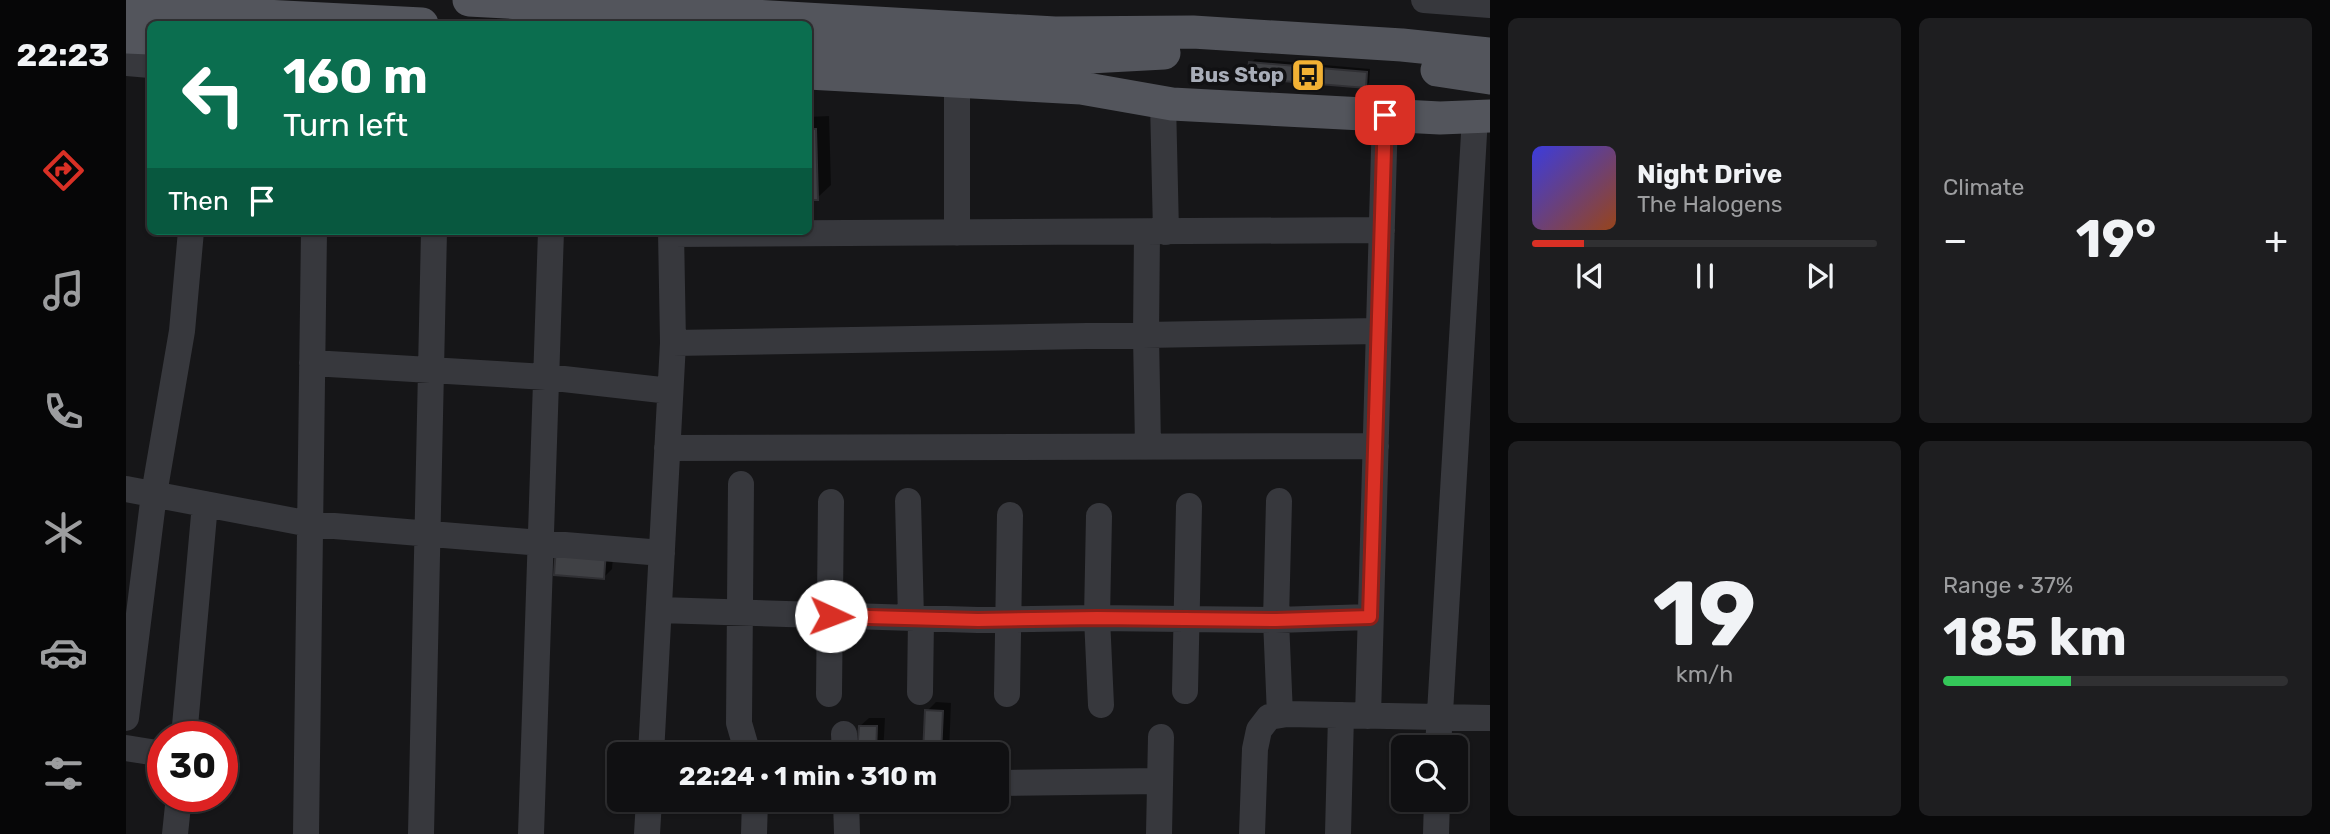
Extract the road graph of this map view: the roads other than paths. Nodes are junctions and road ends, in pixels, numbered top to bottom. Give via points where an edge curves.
1 (469, 0) edge
2 (1424, 0) edge
3 (1490, 5) edge
4 (126, 9) edge
5 (643, 11) edge
6 (686, 12) edge
7 (363, 21) edge
8 (126, 37) edge
9 (147, 38) edge
10 (812, 45) edge
11 (1490, 54) edge
12 (1052, 59) junction
13 (126, 63) edge
14 (147, 65) edge
15 (812, 73) edge
16 (1490, 78) edge
17 (957, 82) junction
18 (1163, 102) junction
19 (1485, 108) edge
20 (1385, 115) junction
21 (1382, 230) junction
22 (1156, 232) junction
23 (812, 233) edge
24 (957, 233) junction
25 (191, 235) edge
26 (314, 235) edge
27 (434, 235) edge
28 (551, 235) edge
29 (671, 235) edge
30 (1379, 331) junction
31 (1146, 335) junction
32 (673, 343) junction
33 (312, 363) junction
34 (432, 369) junction
35 (546, 377) junction
36 (670, 391) junction
37 (1148, 446) junction
38 (1376, 446) junction
39 (667, 448) junction
40 (741, 484) dead end
41 (126, 489) edge
42 (154, 494) junction
43 (908, 501) dead end
44 (1279, 501) dead end
45 (831, 502) dead end
46 (205, 504) junction
47 (1189, 506) dead end
48 (1010, 515) dead end
49 (1099, 516) dead end
50 (310, 524) junction
51 (429, 533) junction
52 (540, 542) junction
53 (662, 553) junction
54 (659, 610) junction
55 (740, 613) junction
56 (831, 616) junction
57 (1370, 617) junction
58 (916, 618) junction
59 (1097, 618) junction
60 (1008, 620) junction
61 (1187, 620) junction
62 (1276, 620) junction
63 (1185, 691) dead end
64 (920, 692) dead end
65 (829, 694) dead end
66 (1007, 694) dead end
67 (1101, 705) dead end
68 (1280, 715) junction
69 (1341, 715) junction
70 (1368, 716) junction
71 (1439, 717) junction
72 (126, 718) edge
73 (1490, 718) edge
74 (185, 721) edge
75 (1438, 735) edge
76 (1161, 737) dead end
77 (652, 742) edge
78 (745, 742) edge
79 (126, 748) edge
80 (147, 751) edge
81 (1160, 781) junction
82 (1009, 783) edge
83 (177, 812) edge
84 (648, 812) edge
85 (755, 812) edge
86 (846, 812) edge
87 (1437, 812) edge
88 (175, 834) edge
89 (306, 834) edge
90 (421, 834) edge
91 (531, 834) edge
92 (647, 834) edge
93 (754, 834) edge
94 (847, 834) edge
95 (1158, 834) edge
96 (1252, 834) edge
97 (1338, 834) edge
98 (1436, 834) edge

1 - 5 main road
2 - 3 street
4 - 7 main road
5 - 6 main road
6 - 11 main road via 1055,33 1193,32
8 - 9 main road
10 - 12 main road
12 - 16 main road via 1193,52 1407,65
12 - 19 main road via 1189,83 1415,97
13 - 14 street
15 - 17 main road
17 - 18 main road via 1081,88
17 - 24 street
18 - 20 main road
18 - 22 street
19 - 20 main road via 1440,118
19 - 71 street
20 - 21 street
21 - 22 street
21 - 30 street
22 - 24 street
22 - 31 street
23 - 24 street
25 - 42 street via 182,331
26 - 33 street
27 - 34 street
28 - 35 street
29 - 32 street
30 - 31 street
30 - 38 street
31 - 32 street
31 - 37 street
32 - 36 street
33 - 34 street
33 - 50 street
34 - 35 street
34 - 51 street
35 - 36 street
35 - 52 street
36 - 39 street
37 - 38 street
37 - 39 street
38 - 57 street
39 - 53 street
40 - 55 street
41 - 42 street
42 - 46 street
42 - 72 street
43 - 58 street
44 - 62 street
45 - 56 street
46 - 50 street
46 - 74 street
47 - 61 street
48 - 60 street
49 - 59 street
50 - 51 street
50 - 89 street
51 - 52 street
51 - 90 street
52 - 53 street
52 - 91 street
53 - 54 street
54 - 55 street
54 - 77 street
55 - 56 street
55 - 78 street via 739,723
56 - 58 street
56 - 65 street
57 - 62 street
57 - 70 street
58 - 60 street
58 - 64 street
59 - 60 street
59 - 61 street
59 - 67 street
60 - 66 street
61 - 62 street
61 - 63 street
62 - 68 street
68 - 69 street
68 - 96 street via 1269,717 1259,730
69 - 70 street
69 - 97 street
70 - 71 street
71 - 73 street
71 - 75 street
76 - 81 street
79 - 80 street
81 - 82 street
81 - 95 street
83 - 88 street
84 - 92 street
85 - 93 street
86 - 94 street
87 - 98 street

